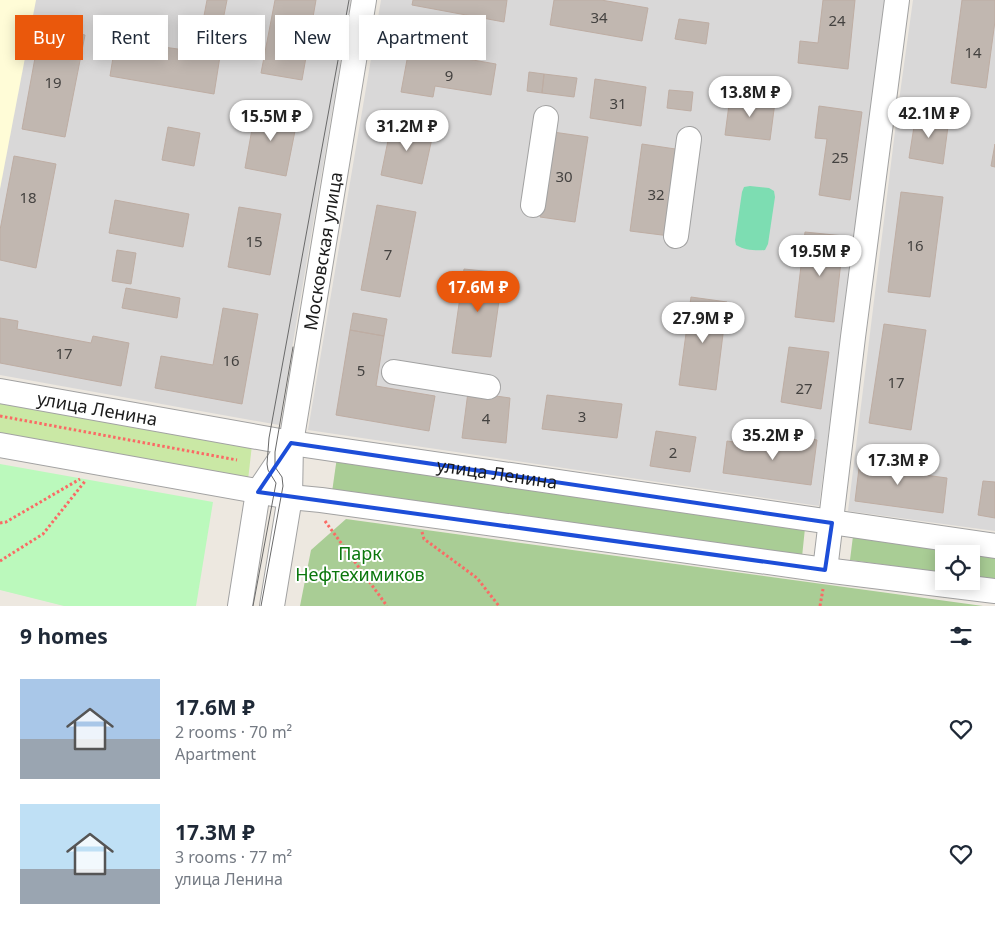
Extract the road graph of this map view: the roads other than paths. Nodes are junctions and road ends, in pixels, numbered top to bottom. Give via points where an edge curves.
1 (364, 0) edge
2 (897, 0) edge
3 (546, 118) dead end
4 (689, 139) dead end
5 (533, 205) dead end
6 (676, 236) dead end
7 (394, 372) dead end
8 (488, 387) dead end
9 (0, 391) edge
10 (291, 443) junction
11 (0, 445) edge
12 (258, 492) junction
13 (290, 497) junction
14 (832, 523) junction
15 (995, 546) edge
16 (825, 570) junction
17 (995, 591) edge
18 (240, 606) edge
19 (272, 606) edge

1 - 10 street, Московская улица
2 - 14 street
3 - 5 street
4 - 6 street
7 - 8 street
9 - 10 street, улица Ленина
10 - 12 street, Московская улица
10 - 13 street, Московская улица
10 - 14 street, улица Ленина
11 - 12 street
12 - 13 street
12 - 18 street, Московская улица
13 - 16 street
13 - 19 street, Московская улица
14 - 15 street, улица Ленина
14 - 16 street
16 - 17 street

